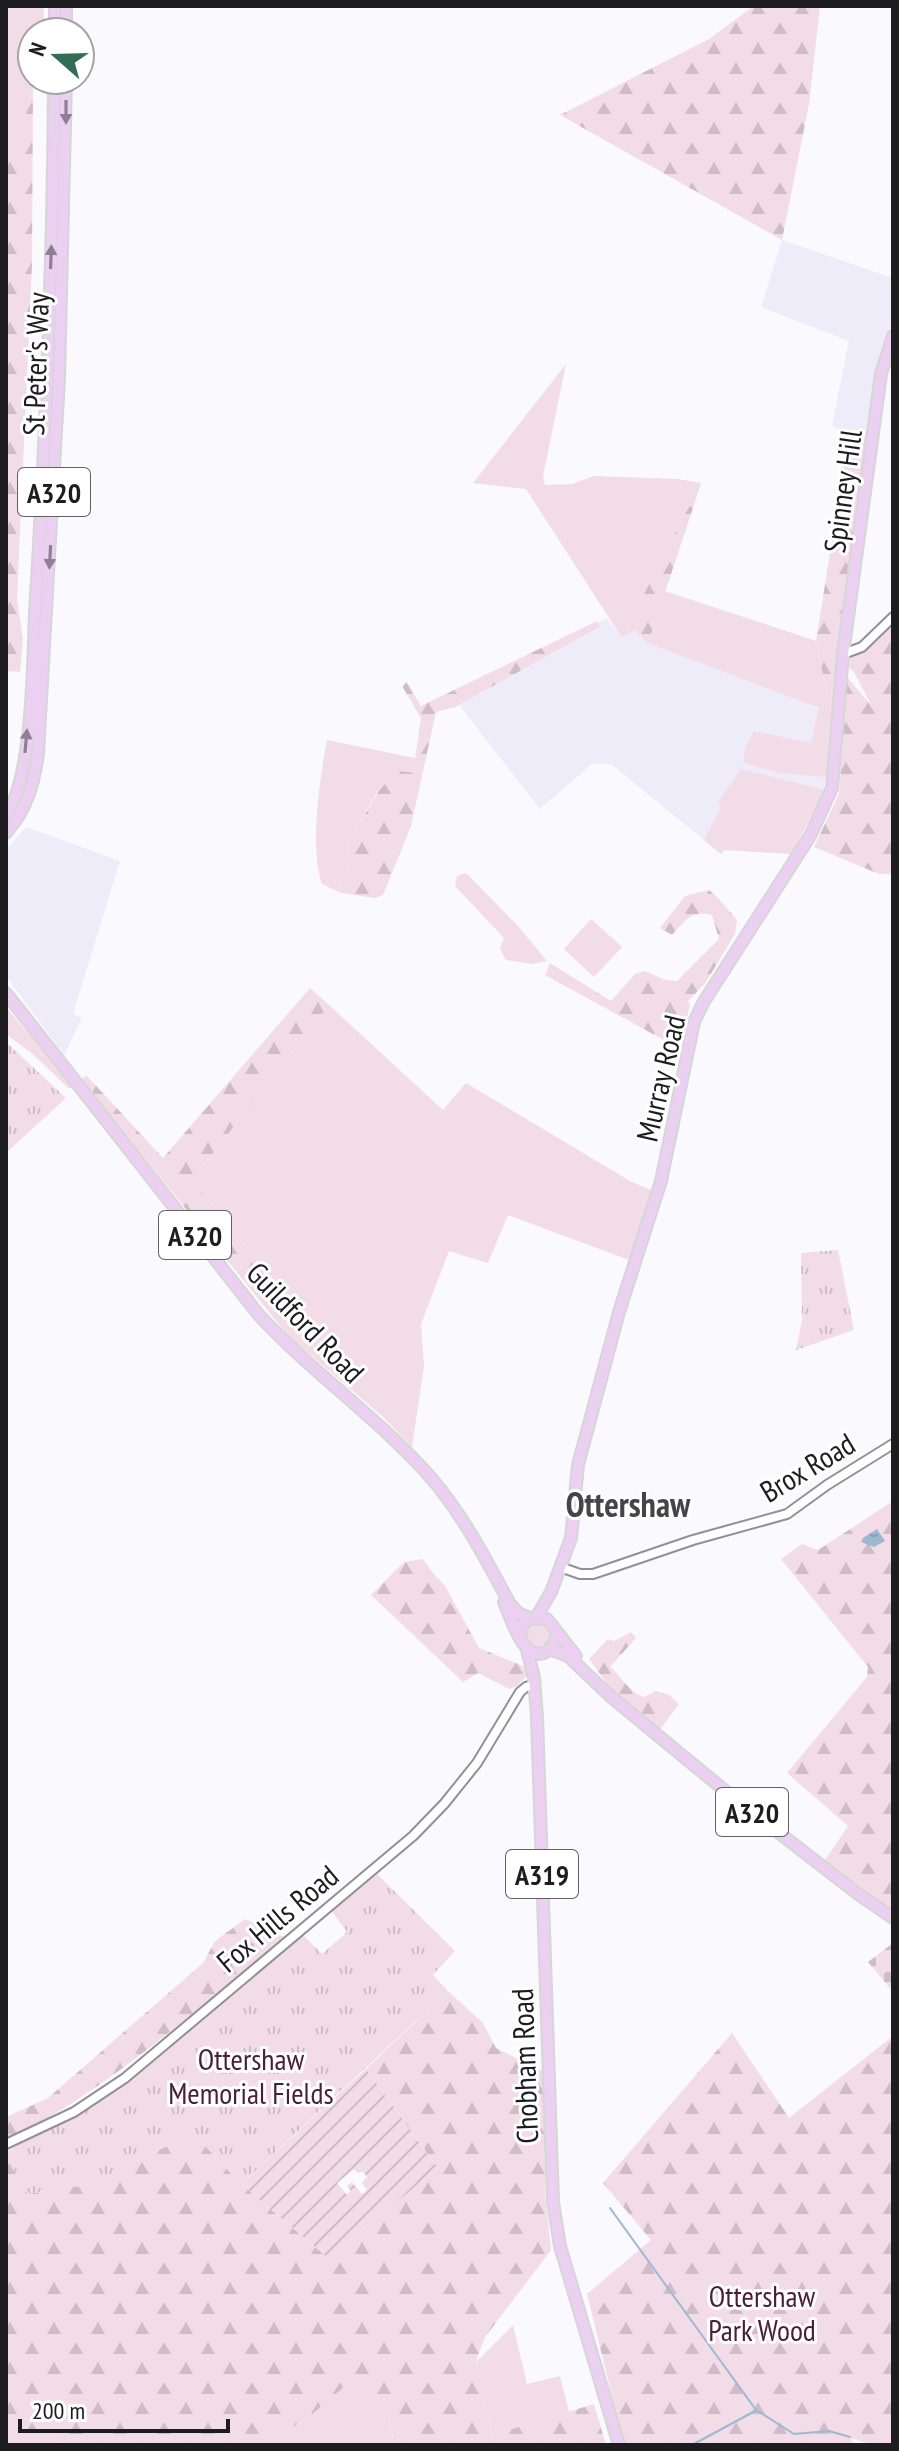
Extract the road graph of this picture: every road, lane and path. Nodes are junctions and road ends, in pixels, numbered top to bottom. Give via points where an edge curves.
1 (54, 96) edge
2 (66, 96) edge
3 (893, 336) edge
4 (893, 617) edge
5 (843, 654) junction
6 (6, 815) edge
7 (6, 833) edge
8 (6, 986) edge
9 (9, 997) edge
10 (893, 1444) edge
11 (485, 1556) junction
12 (563, 1568) junction
13 (534, 1617) junction
14 (550, 1621) junction
15 (557, 1632) junction
16 (520, 1635) junction
17 (527, 1650) junction
18 (546, 1651) junction
19 (534, 1680) junction
20 (617, 1700) junction
21 (893, 1918) edge
22 (6, 2144) edge
23 (619, 2445) edge

6 -> 1 main road, St Peter's Way / A320 via 24,769 34,635
2 -> 7 main road, St Peter's Way / A320 via 59,393 38,753 27,802
3 - 5 main road, Spinney Hill via 881,374
4 - 5 street via 862,647
5 - 12 main road, Murray Road via 827,802 691,1030 661,1181 578,1465 572,1548
8 - 9 main road, Guildford Road / A320
9 - 11 main road, Guildford Road / A320 via 258,1314 419,1466 456,1509
10 - 12 street, Brox Road via 787,1514 593,1574
11 - 13 main road, Guildford Road / A320 via 510,1604 518,1613
11 - 16 main road, Guildford Road / A320
12 - 13 main road, Murray Road
12 - 14 main road, Murray Road
13 - 14 main road
13 - 16 main road
14 - 15 main road
15 - 18 main road
15 - 20 main road, A320
16 - 17 main road
17 - 18 main road
17 - 19 main road, Chobham Road / A319
18 - 19 main road, Chobham Road / A319
18 - 20 main road, A320 via 568,1656
19 - 22 street, Fox Hills Road via 520,1692 490,1745 444,1804 381,1864 125,2078 74,2112
19 - 23 main road, Chobham Road / A319 via 553,2202 560,2246
20 - 21 main road, A320 via 753,1813

